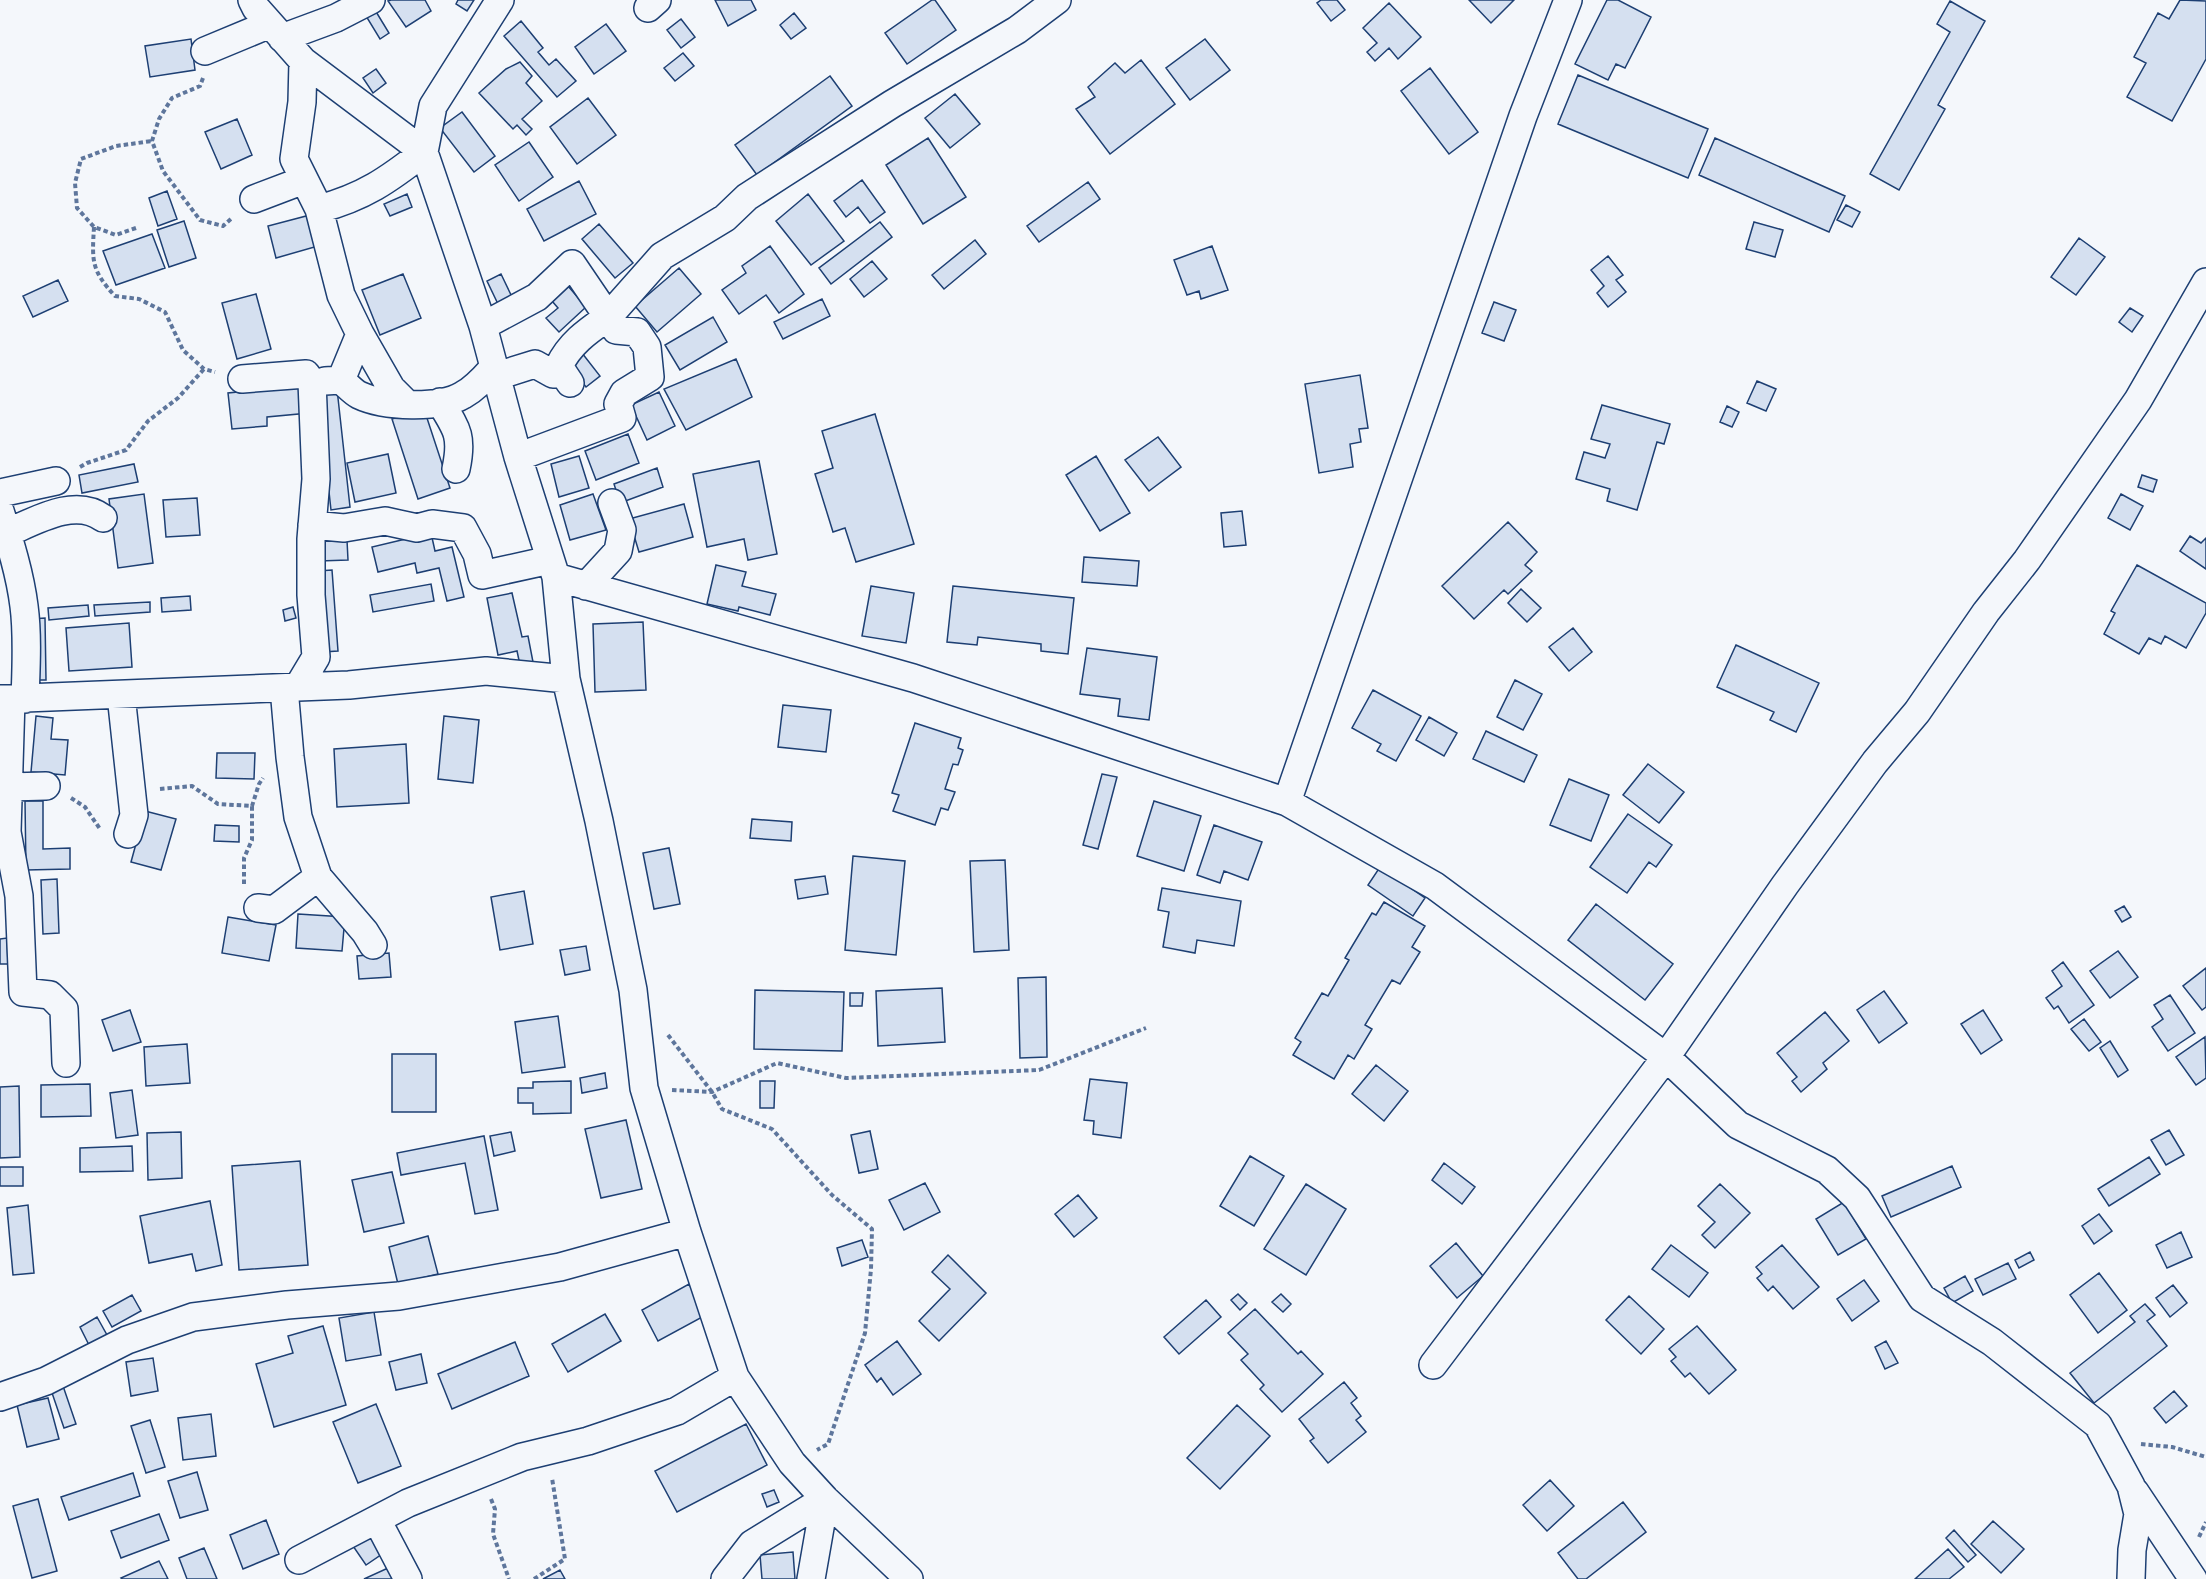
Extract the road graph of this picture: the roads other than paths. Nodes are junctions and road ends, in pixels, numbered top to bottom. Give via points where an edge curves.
1 (252, 0) edge
2 (371, 0) edge
3 (500, 0) edge
4 (1057, 0) edge
5 (1568, 0) edge
6 (276, 31) junction
7 (205, 51) road end
8 (303, 62) junction
9 (424, 152) junction
10 (304, 180) junction
11 (254, 199) road end
12 (319, 209) junction
13 (2206, 282) edge
14 (608, 317) junction
15 (483, 326) junction
16 (360, 334) junction
17 (495, 371) junction
18 (242, 379) road end
19 (341, 380) junction
20 (312, 382) junction
21 (440, 402) junction
22 (407, 404) junction
23 (518, 457) junction
24 (456, 469) dead end
25 (57, 481) road end
26 (0, 493) edge
27 (612, 503) dead end
28 (103, 518) dead end
29 (4, 522) edge
30 (312, 525) junction
31 (553, 569) junction
32 (586, 586) junction
33 (566, 679) junction
34 (291, 688) junction
35 (121, 695) junction
36 (12, 699) edge
37 (46, 786) road end
38 (9, 787) junction
39 (1287, 802) junction
40 (128, 834) road end
41 (318, 877) junction
42 (258, 908) road end
43 (373, 945) dead end
44 (1666, 1057) junction
45 (66, 1063) dead end
46 (687, 1232) junction
47 (1433, 1365) dead end
48 (735, 1377) junction
49 (0, 1397) edge
50 (2131, 1486) junction
51 (825, 1499) junction
52 (377, 1520) junction
53 (299, 1560) dead end
54 (408, 1579) edge
55 (724, 1579) edge
56 (811, 1579) edge
57 (909, 1579) edge
58 (2131, 1579) edge
59 (2193, 1579) edge

1 - 6 street
2 - 6 street via 336,18
3 - 9 street via 433,106
4 - 14 street via 1017,30 892,104 747,197 725,218 662,256
5 - 39 street via 1522,116
6 - 7 street
6 - 8 street
8 - 9 street
8 - 10 street via 294,159
9 - 12 street via 389,180 348,201
9 - 15 street
10 - 11 street
10 - 12 street
12 - 16 street via 341,295
13 - 44 street via 2138,400 2027,560 1799,866
14 - 15 street via 572,264 537,297
14 - 17 street via 565,354 559,366 567,378 535,364
14 - 23 street via 616,330 637,332 647,347 650,377 624,393 618,404 622,418
15 - 17 street
16 - 19 street
16 - 22 street via 391,388
17 - 21 street via 462,396
17 - 23 street
18 - 20 street via 306,374
19 - 20 street
19 - 22 street via 359,395
20 - 30 street via 316,479
21 - 22 street
21 - 24 street via 457,428 460,449
23 - 31 street
25 - 26 street
27 - 32 street via 621,530 618,551
28 - 29 street via 93,511 56,512
29 - 36 street via 24,606 27,657
30 - 31 street via 344,528 385,521 417,528 432,524 464,528 482,575
30 - 34 street via 311,595 316,657
31 - 32 street
31 - 33 street
32 - 39 street via 913,678
33 - 34 street via 486,670
33 - 46 street via 633,990 644,1088
34 - 35 street
34 - 41 street via 291,768 298,817
35 - 36 street
35 - 40 street via 134,815
36 - 38 street
37 - 38 street
38 - 45 street via 7,832 19,896 23,992 50,995 64,1009
39 - 44 street via 1435,886
41 - 42 street via 274,910
41 - 43 street
44 - 47 street
44 - 50 street via 1738,1125 1827,1170 1857,1198 1922,1298 1992,1342 2098,1425
46 - 48 street
46 - 49 street via 560,1268 411,1294 193,1317 127,1340 46,1381
48 - 51 street via 792,1463
48 - 52 street via 678,1411 588,1441 522,1457 408,1503
50 - 58 street via 2138,1514
50 - 59 street
51 - 55 street via 752,1544
51 - 56 street
51 - 57 street
52 - 53 street
52 - 54 street

